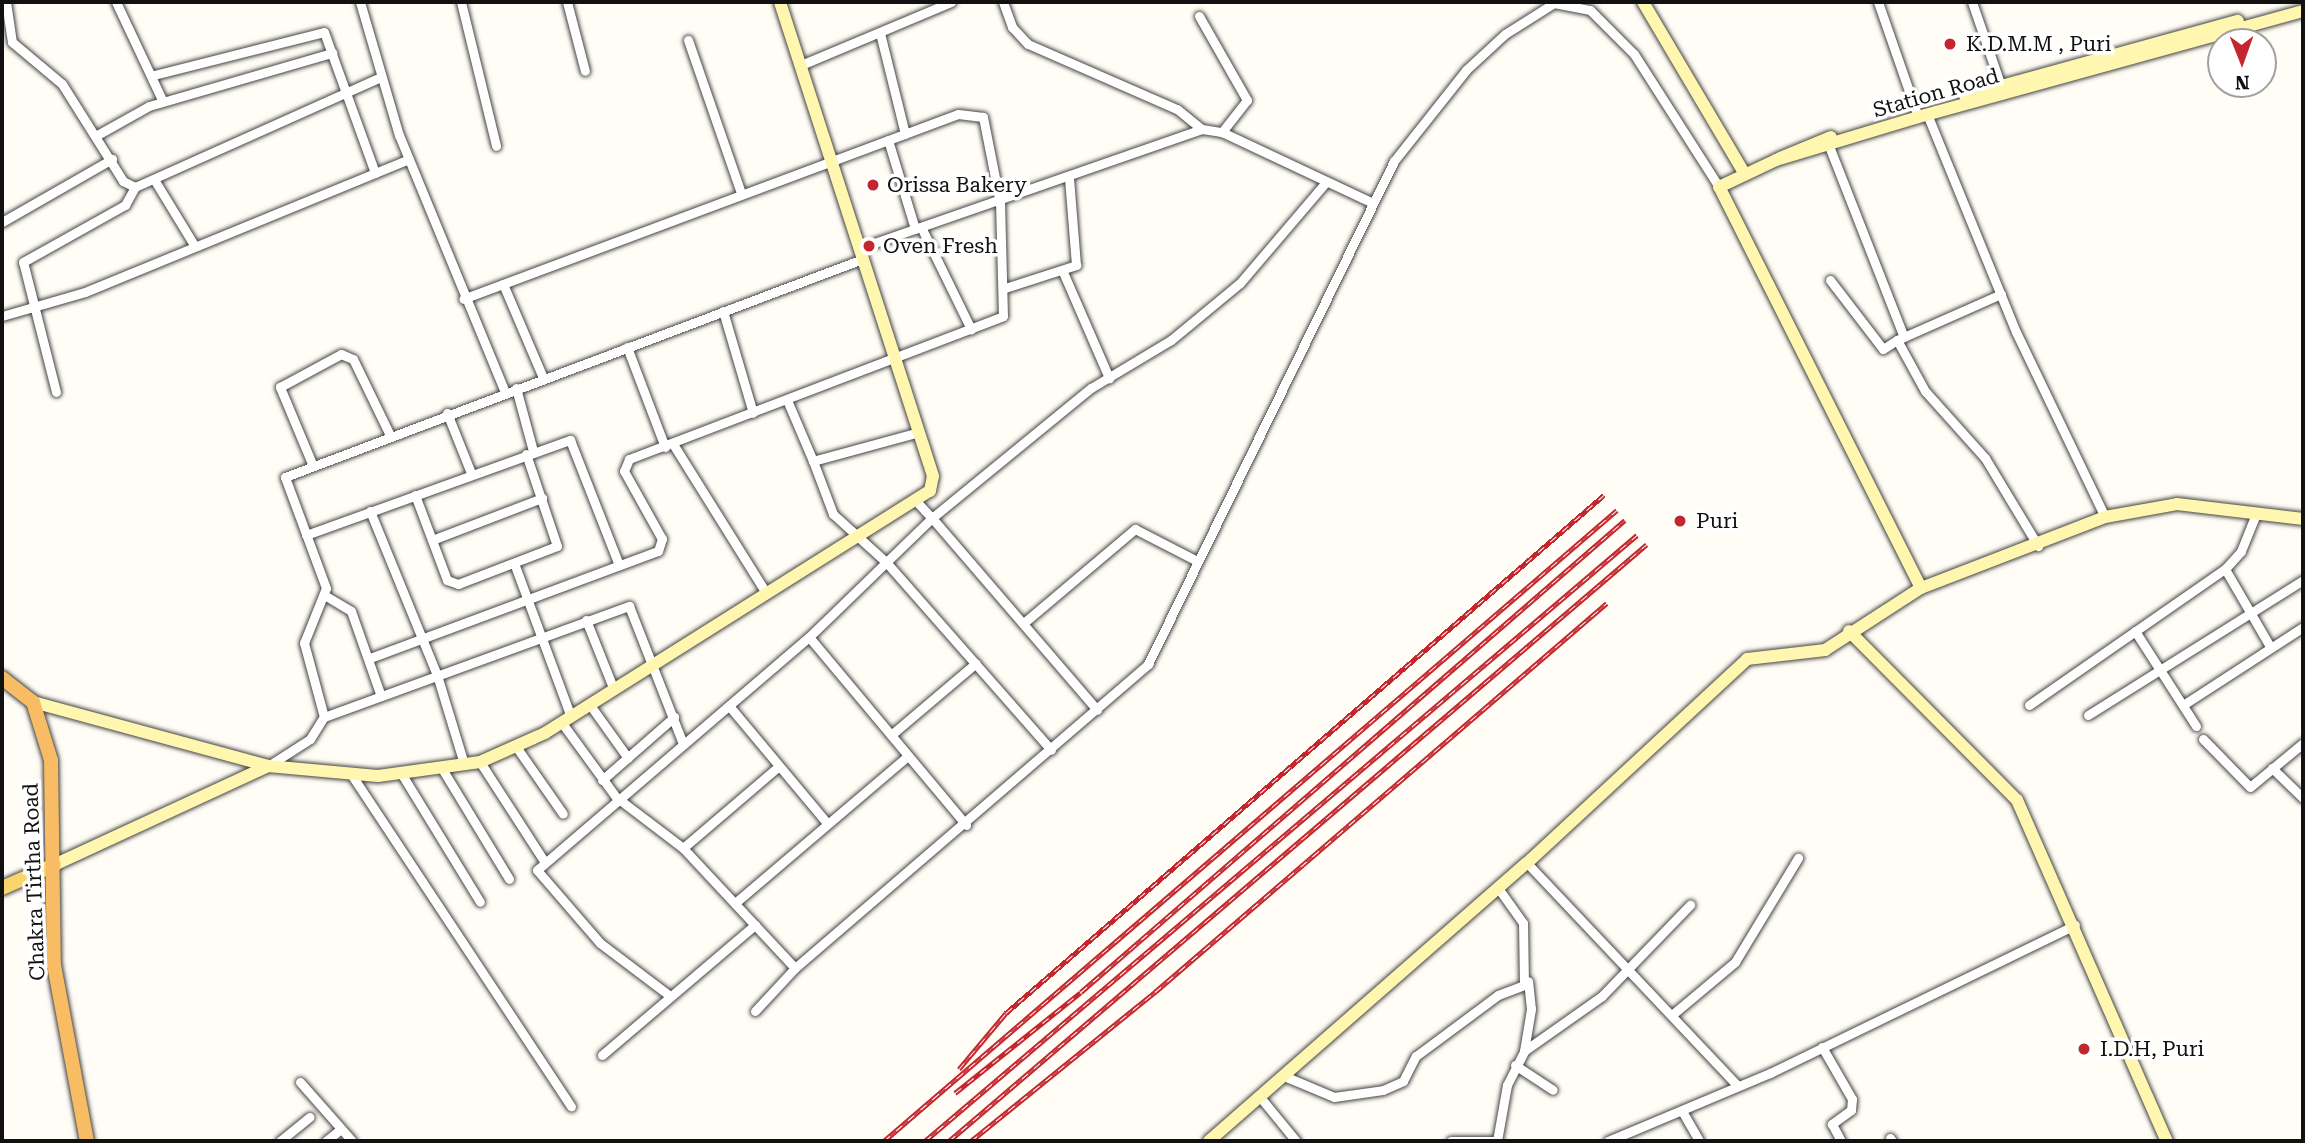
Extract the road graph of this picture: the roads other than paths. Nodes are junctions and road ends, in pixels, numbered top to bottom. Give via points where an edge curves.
1 (6, 2) edge
2 (116, 2) edge
3 (360, 2) edge
4 (461, 2) edge
5 (567, 2) edge
6 (951, 2) edge
7 (1003, 2) edge
8 (1643, 2) edge
9 (1878, 2) edge
10 (1972, 2) edge
11 (2303, 3) edge
12 (781, 6) edge
13 (2303, 11) edge
14 (1199, 16) dead end
15 (880, 33) junction
16 (688, 40) dead end
17 (332, 53) junction
18 (801, 65) junction
19 (585, 71) dead end
20 (154, 75) junction
21 (381, 77) junction
22 (345, 89) junction
23 (2002, 89) junction
24 (163, 102) junction
25 (1921, 114) junction
26 (1202, 129) junction
27 (1222, 132) junction
28 (99, 134) junction
29 (905, 134) junction
30 (888, 140) junction
31 (496, 146) dead end
32 (1829, 146) junction
33 (112, 159) junction
34 (408, 159) junction
35 (1776, 160) junction
36 (832, 161) junction
37 (375, 173) junction
38 (1744, 173) junction
39 (1069, 177) junction
40 (155, 181) junction
41 (1325, 183) junction
42 (135, 187) junction
43 (1719, 187) junction
44 (741, 193) junction
45 (1371, 202) junction
46 (1000, 203) junction
47 (2, 222) edge
48 (918, 228) junction
49 (880, 241) junction
50 (194, 245) junction
51 (861, 258) junction
52 (1063, 272) junction
53 (1830, 281) dead end
54 (503, 284) junction
55 (1005, 288) junction
56 (2001, 294) junction
57 (463, 299) junction
58 (30, 310) junction
59 (723, 311) junction
60 (2, 316) edge
61 (971, 329) junction
62 (1901, 339) junction
63 (627, 347) junction
64 (895, 358) junction
65 (543, 378) junction
66 (1109, 378) junction
67 (516, 388) junction
68 (56, 392) dead end
69 (505, 392) junction
70 (787, 400) junction
71 (447, 413) junction
72 (753, 413) junction
73 (919, 432) junction
74 (389, 433) junction
75 (669, 445) junction
76 (530, 452) junction
77 (813, 461) junction
78 (313, 466) junction
79 (471, 473) junction
80 (415, 495) junction
81 (542, 498) junction
82 (916, 501) junction
83 (370, 511) junction
84 (2256, 514) junction
85 (2105, 517) junction
86 (932, 518) junction
87 (2303, 519) edge
88 (306, 535) junction
89 (857, 537) junction
90 (432, 540) junction
91 (2038, 545) junction
92 (1197, 561) junction
93 (887, 562) junction
94 (514, 563) junction
95 (619, 565) junction
96 (2225, 569) junction
97 (2303, 580) edge
98 (1921, 588) junction
99 (766, 593) junction
100 (326, 596) junction
101 (527, 599) junction
102 (2249, 614) junction
103 (586, 620) junction
104 (1026, 621) junction
105 (2303, 627) edge
106 (1849, 631) junction
107 (2135, 631) junction
108 (540, 637) junction
109 (809, 637) junction
110 (422, 639) junction
111 (2271, 648) junction
112 (370, 658) junction
113 (976, 663) junction
114 (654, 665) junction
115 (2160, 670) junction
116 (437, 675) junction
117 (2, 678) edge
118 (614, 690) junction
119 (381, 696) junction
120 (33, 702) junction
121 (590, 705) junction
122 (2029, 705) dead end
123 (2183, 705) junction
124 (730, 707) junction
125 (1097, 710) junction
126 (2088, 715) dead end
127 (324, 717) junction
128 (674, 717) junction
129 (566, 720) junction
130 (2196, 726) dead end
131 (891, 735) junction
132 (2203, 739) dead end
133 (2303, 743) edge
134 (683, 744) junction
135 (517, 748) junction
136 (1051, 750) junction
137 (908, 756) junction
138 (628, 758) junction
139 (480, 762) junction
140 (464, 764) junction
141 (268, 766) junction
142 (779, 766) junction
143 (441, 767) junction
144 (2272, 768) junction
145 (401, 773) junction
146 (353, 776) junction
147 (602, 780) junction
148 (616, 797) junction
149 (2303, 798) edge
150 (563, 814) dead end
151 (827, 823) junction
152 (966, 825) junction
153 (683, 848) junction
154 (1798, 858) dead end
155 (544, 861) junction
156 (1527, 863) junction
157 (54, 865) junction
158 (509, 879) dead end
159 (2, 888) edge
160 (1498, 888) junction
161 (480, 902) dead end
162 (735, 904) junction
163 (1690, 905) dead end
164 (755, 925) junction
165 (2075, 925) junction
166 (796, 968) junction
167 (1626, 974) junction
168 (1528, 981) junction
169 (670, 996) junction
170 (755, 1011) dead end
171 (1673, 1014) junction
172 (1822, 1047) junction
173 (1524, 1051) junction
174 (603, 1055) dead end
175 (1515, 1065) junction
176 (1284, 1076) junction
177 (300, 1082) dead end
178 (1737, 1085) junction
179 (1553, 1090) dead end
180 (1260, 1097) junction
181 (571, 1106) dead end
182 (1682, 1111) junction
183 (310, 1117) dead end
184 (341, 1129) junction
185 (87, 1141) edge
186 (280, 1141) edge
187 (326, 1141) edge
188 (352, 1141) edge
189 (1209, 1141) edge
190 (1296, 1141) edge
191 (1451, 1141) edge
192 (1495, 1141) edge
193 (1608, 1141) edge
194 (1699, 1141) edge
195 (1841, 1141) edge
196 (2167, 1141) edge

1 - 28 street via 12,42 54,75
2 - 20 street
3 - 21 street
4 - 31 street
5 - 19 street
6 - 15 street
7 - 26 street via 1012,27 1028,44 1177,109
8 - 38 main road
9 - 25 street
10 - 23 street
11 - 23 main road
12 - 18 main road
13 - 23 main road, Station Road
14 - 27 street via 1247,100
15 - 18 street
15 - 29 street
16 - 44 street
17 - 20 street via 320,30
17 - 22 street
17 - 24 street
18 - 36 main road
20 - 24 street
21 - 22 street
21 - 34 street
22 - 37 street
22 - 40 street
23 - 25 main road, Station Road
24 - 28 street
25 - 32 main road, Station Road
25 - 35 main road
25 - 56 street
26 - 27 street
26 - 39 street
27 - 41 street
28 - 33 street
29 - 30 street
29 - 46 street via 980,113
30 - 36 street
30 - 48 street
32 - 35 main road, Station Road
32 - 62 street
33 - 42 street via 123,181
33 - 47 street
34 - 37 street
34 - 57 street
35 - 38 main road, Station Road
36 - 44 street
36 - 51 main road
37 - 50 street
38 - 43 main road, Station Road
39 - 46 street
39 - 52 street via 1078,261
40 - 42 street
40 - 50 street
41 - 45 street
41 - 66 street via 1240,283 1171,340
42 - 58 street via 125,205 23,262
43 - 45 street via 1627,45 1590,10 1554,3 1534,12 1466,70 1394,161
43 - 98 main road
44 - 54 street
45 - 92 street
46 - 48 street
46 - 55 street
48 - 49 street
48 - 61 street
49 - 51 street
49 - 51 street
50 - 58 street
51 - 59 street
51 - 64 main road
52 - 55 street
52 - 66 street
53 - 62 street via 1883,349
54 - 57 street
54 - 65 street
55 - 61 street via 1003,316
56 - 62 street
56 - 85 street
57 - 69 street
58 - 60 street
58 - 68 street
59 - 63 street
59 - 72 street
61 - 64 street
62 - 91 street via 1926,391 1985,458
63 - 65 street
63 - 75 street
64 - 70 street
64 - 73 main road
65 - 67 street
66 - 86 street
67 - 69 street
67 - 76 street
69 - 71 street
70 - 72 street
70 - 77 street
71 - 74 street
71 - 79 street
72 - 75 street
73 - 77 street
73 - 82 main road via 934,482
74 - 78 street
74 - 78 street via 353,359 341,354 280,387
75 - 95 street via 623,466 662,548
75 - 99 street
76 - 79 street
76 - 81 street
76 - 95 street via 573,442
77 - 89 street via 833,514
78 - 88 street via 285,477
79 - 80 street
80 - 83 street
80 - 90 street
81 - 90 street
81 - 94 street via 557,545
82 - 86 street
82 - 89 main road
83 - 88 street
83 - 110 street
84 - 85 main road via 2177,504
84 - 87 main road
84 - 96 street via 2241,551
85 - 91 main road
86 - 93 street
86 - 104 street
88 - 100 street
89 - 93 street
89 - 99 main road
90 - 94 street via 450,584
91 - 98 main road
92 - 104 street via 1135,528
92 - 125 street via 1148,664
93 - 109 street
93 - 113 street
94 - 101 street
95 - 101 street
96 - 102 street
96 - 107 street
97 - 102 street
98 - 106 main road
99 - 114 main road
100 - 112 street via 351,611
100 - 127 street via 304,643
101 - 108 street
101 - 110 street
102 - 111 street
102 - 115 street
103 - 108 street
103 - 114 street via 633,607
103 - 118 street
104 - 125 street
105 - 111 street
106 - 156 main road via 1816,652 1747,659
106 - 165 main road via 2017,800
107 - 115 street
107 - 122 street
108 - 116 street
108 - 129 street
109 - 124 street
109 - 131 street
110 - 112 street
110 - 116 street
111 - 123 street
112 - 119 street
113 - 131 street
113 - 136 street
114 - 118 main road
114 - 128 street
115 - 123 street
115 - 126 street
116 - 119 street
116 - 140 street
117 - 120 highway
118 - 121 main road
119 - 127 street
120 - 141 main road
120 - 157 highway, Chakra Tirtha Road via 51,760
121 - 129 main road
121 - 138 street
123 - 130 street
124 - 134 street
124 - 142 street
125 - 136 street
127 - 141 street via 310,739
128 - 134 street
128 - 138 street
129 - 135 main road
129 - 147 street
131 - 137 street
132 - 144 street via 2245,787
133 - 144 street
134 - 148 street
135 - 139 main road
135 - 150 street
136 - 152 street
137 - 151 street
137 - 152 street
138 - 147 street
139 - 140 main road
139 - 155 street
140 - 143 main road
141 - 146 main road
141 - 157 main road
142 - 151 street
142 - 153 street
143 - 145 main road
143 - 158 street
144 - 149 street
145 - 146 main road
145 - 161 street
146 - 181 street
147 - 148 street
148 - 153 street
148 - 155 street
151 - 162 street
152 - 166 street
153 - 162 street
154 - 171 street via 1735,962
155 - 169 street via 539,879 600,943
156 - 160 main road
156 - 167 street
157 - 159 main road
157 - 185 highway, Chakra Tirtha Road via 54,965
160 - 168 street via 1523,923
160 - 176 main road
162 - 164 street
163 - 167 street
164 - 166 street
164 - 169 street
165 - 172 street
165 - 196 main road
166 - 170 street
167 - 171 street
167 - 173 street
168 - 173 street via 1531,1009
168 - 176 street via 1416,1056 1408,1076 1383,1090 1334,1097
169 - 174 street
171 - 178 street
172 - 178 street
172 - 195 street via 1852,1100 1851,1110 1832,1124
173 - 175 street
175 - 179 street
175 - 192 street
176 - 180 main road
177 - 184 street
178 - 182 street
180 - 189 main road
180 - 190 street
182 - 193 street
182 - 194 street
183 - 186 street
184 - 187 street
184 - 188 street
191 - 192 street

